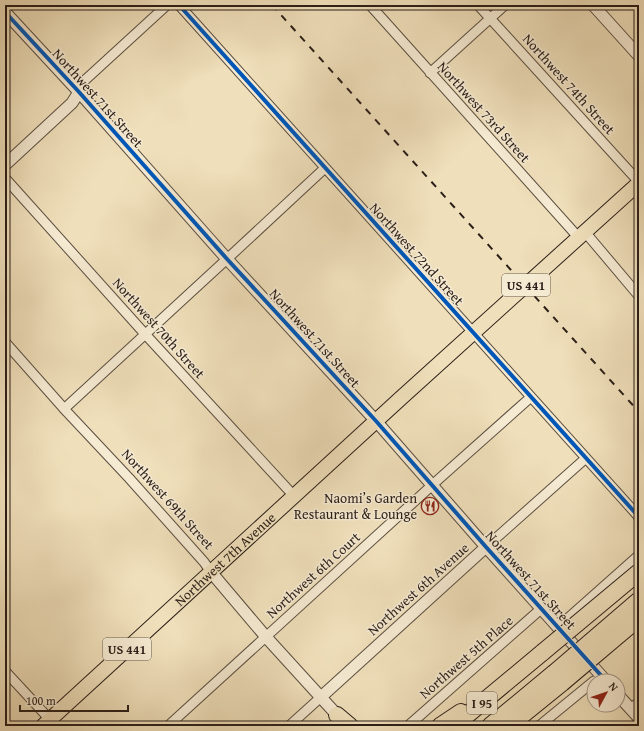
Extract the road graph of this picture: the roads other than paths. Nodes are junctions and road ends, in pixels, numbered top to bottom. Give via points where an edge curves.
1 (167, 5) edge
2 (179, 5) edge
3 (370, 5) edge
4 (478, 5) edge
5 (505, 5) edge
6 (593, 5) edge
7 (5, 12) edge
8 (490, 19) junction
9 (639, 56) edge
10 (430, 73) junction
11 (79, 92) junction
12 (5, 165) edge
13 (325, 168) junction
14 (5, 178) edge
15 (639, 183) edge
16 (582, 235) junction
17 (228, 259) junction
18 (639, 296) edge
19 (474, 333) junction
20 (145, 334) junction
21 (5, 342) edge
22 (532, 397) junction
23 (64, 409) junction
24 (376, 421) junction
25 (586, 458) junction
26 (432, 485) junction
27 (294, 496) junction
28 (639, 517) edge
29 (486, 547) junction
30 (639, 555) edge
31 (211, 572) junction
32 (639, 572) edge
33 (639, 583) edge
34 (639, 600) edge
35 (542, 608) junction
36 (639, 618) edge
37 (558, 627) junction
38 (266, 637) junction
39 (552, 667) junction
40 (5, 671) edge
41 (594, 673) edge
42 (510, 679) junction
43 (586, 690) edge
44 (321, 697) junction
45 (626, 700) edge
46 (635, 706) edge
47 (639, 718) edge
48 (340, 721) edge
49 (49, 724) edge
50 (411, 724) edge
51 (510, 725) edge
52 (168, 726) edge
53 (289, 726) edge
54 (350, 726) edge
55 (357, 726) edge
56 (440, 726) edge
57 (454, 726) edge
58 (467, 726) edge
59 (490, 726) edge
60 (539, 726) edge

1 - 11 street via 84,81
2 - 13 street, Northwest 72nd Street
3 - 10 street, Northwest 73rd Street
4 - 8 street, Northwest 74th Street
5 - 8 street
6 - 9 street
7 - 11 street, Northwest 71st Street
8 - 10 street
8 - 15 street, Northwest 74th Street
10 - 16 street, Northwest 73rd Street
11 - 12 street via 72,103
11 - 17 street, Northwest 71st Street
13 - 17 street
13 - 19 street, Northwest 72nd Street
14 - 20 street, Northwest 70th Street
15 - 16 main road, Northwest 7th Avenue / US 441
16 - 18 street, Northwest 73rd Street
16 - 19 main road, Northwest 7th Avenue / US 441
17 - 20 street
17 - 24 street, Northwest 71st Street
19 - 22 street, Northwest 72nd Street
19 - 24 main road, Northwest 7th Avenue / US 441
20 - 23 street
20 - 27 street, Northwest 70th Street
21 - 23 street, Northwest 69th Street
22 - 25 street, Northwest 72nd Street
22 - 26 street, Northwest 6th Court
23 - 31 street, Northwest 69th Street via 129,478
24 - 26 street, Northwest 71st Street
24 - 27 main road, Northwest 7th Avenue / US 441
25 - 28 street, Northwest 72nd Street
25 - 29 street, Northwest 6th Avenue
26 - 29 street, Northwest 71st Street
26 - 38 street, Northwest 6th Court
27 - 31 main road, Northwest 7th Avenue / US 441
29 - 35 street, Northwest 71st Street
29 - 44 street, Northwest 6th Avenue
30 - 37 street
31 - 38 street, Northwest 69th Street
31 - 49 main road, Northwest 7th Avenue / US 441
32 - 39 highway, I 95, bridge
33 - 39 highway
34 - 39 highway, bridge
35 - 37 street, Northwest 71st Street
35 - 50 street, Northwest 5th Place
36 - 39 highway, I 95, bridge
37 - 41 street, Northwest 71st Street
38 - 44 street, Northwest 69th Street
38 - 52 street, Northwest 6th Court
39 - 42 highway, I 95
39 - 51 highway, I 95
39 - 58 highway
39 - 59 highway
40 - 49 street
42 - 56 highway
42 - 57 highway, I 95
43 - 60 street
44 - 48 street, Northwest 69th Street
44 - 53 street, Northwest 6th Avenue
45 - 46 street
46 - 47 street
48 - 54 highway
48 - 55 street

